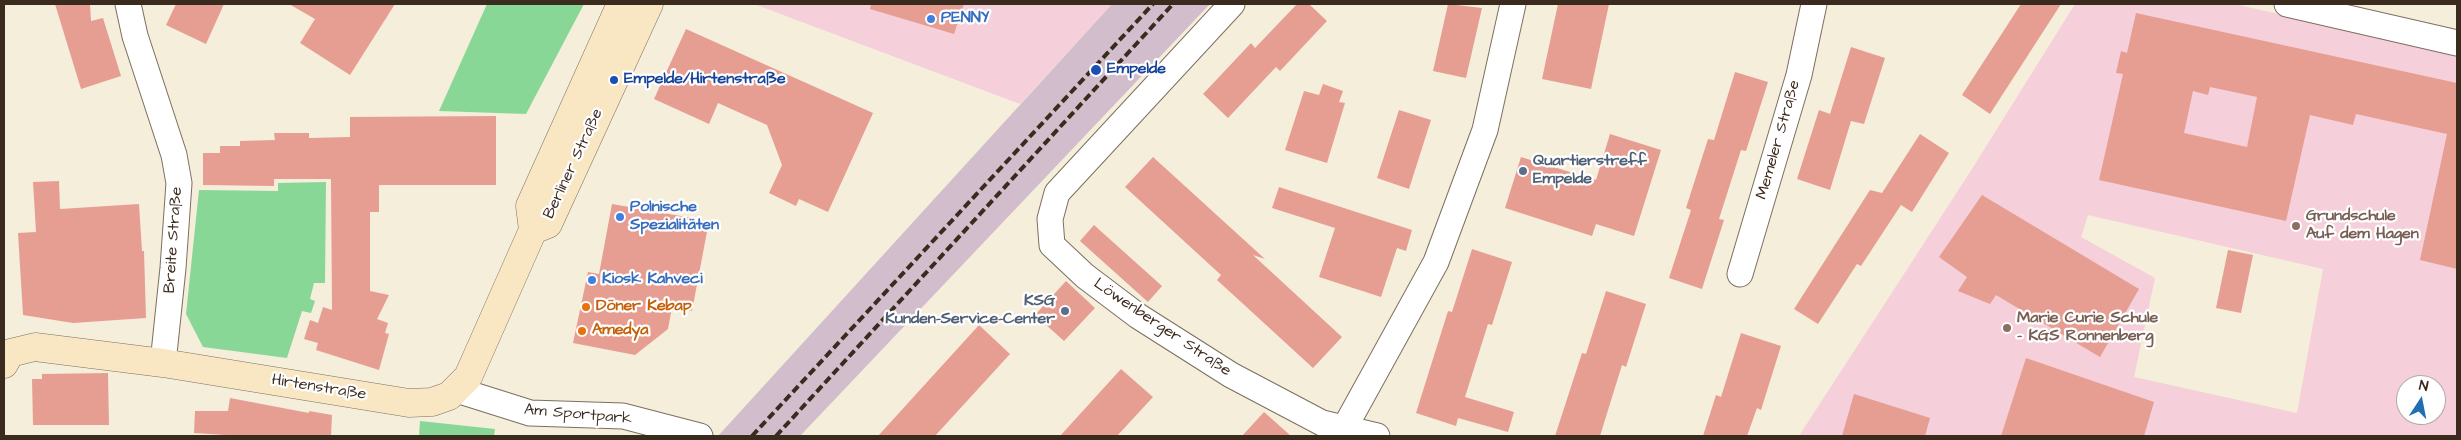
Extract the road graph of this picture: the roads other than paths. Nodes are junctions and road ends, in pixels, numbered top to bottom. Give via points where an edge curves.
1 (128, 4) edge
2 (621, 4) edge
3 (649, 4) edge
4 (1232, 4) edge
5 (1513, 4) edge
6 (1814, 4) edge
7 (2286, 4) edge
8 (2457, 43) edge
9 (533, 230) junction
10 (1740, 274) dead end
11 (6, 356) edge
12 (163, 363) junction
13 (457, 390) junction
14 (1342, 432) edge
15 (700, 436) edge
16 (1377, 436) edge

1 - 12 street, Breite Straße via 174,155 179,183
2 - 9 street, Berliner Straße via 530,206
3 - 9 street, Berliner Straße via 548,224
4 - 14 street, Löwenberger Straße via 1057,193 1050,219 1052,246 1085,276 1181,345 1268,396
5 - 14 street via 1485,130 1436,262
6 - 10 street, Memeler Straße via 1798,75
7 - 8 street
9 - 13 street, Hirtenstraße via 468,377
11 - 12 street, Hirtenstraße via 35,347
12 - 13 street, Hirtenstraße via 409,402 432,402
13 - 15 street, Am Sportpark via 530,413 623,416
14 - 16 street, Löwenberger Straße

